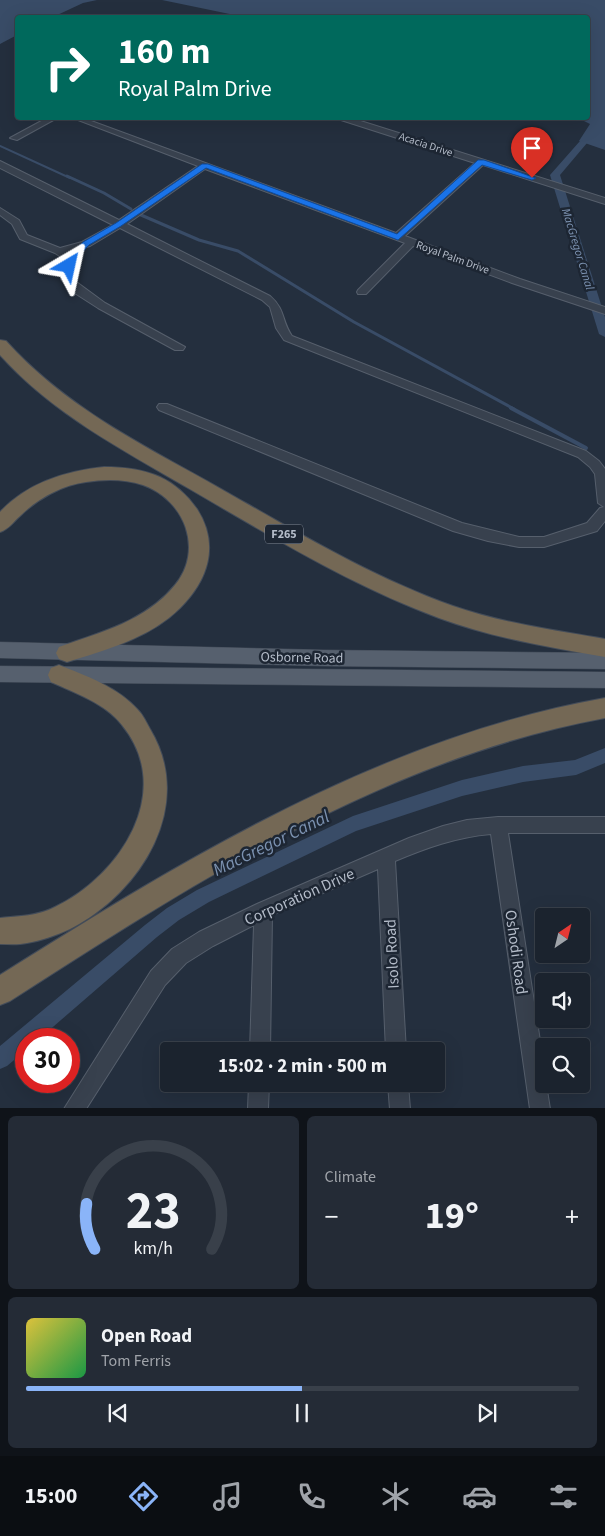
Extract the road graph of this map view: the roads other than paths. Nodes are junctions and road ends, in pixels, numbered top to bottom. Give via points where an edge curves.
1 (49, 120) edge
2 (82, 120) edge
3 (350, 120) edge
4 (14, 138) dead end
5 (481, 162) junction
6 (0, 164) edge
7 (205, 165) junction
8 (605, 201) edge
9 (0, 211) edge
10 (101, 214) junction
11 (132, 215) junction
12 (119, 225) junction
13 (398, 237) junction
14 (412, 242) junction
15 (86, 244) junction
16 (59, 252) junction
17 (71, 259) junction
18 (362, 292) dead end
19 (605, 312) edge
20 (0, 344) edge
21 (179, 347) dead end
22 (163, 407) dead end
23 (605, 503) edge
24 (605, 512) edge
25 (0, 525) edge
26 (605, 648) edge
27 (0, 650) edge
28 (67, 653) junction
29 (605, 661) edge
30 (0, 674) edge
31 (59, 675) junction
32 (595, 680) edge
33 (605, 708) edge
34 (498, 825) junction
35 (605, 825) edge
36 (386, 858) junction
37 (263, 910) junction
38 (0, 931) edge
39 (0, 991) edge
40 (260, 1042) edge
41 (396, 1042) edge
42 (259, 1092) edge
43 (399, 1092) edge
44 (74, 1108) edge
45 (258, 1108) edge
46 (400, 1108) edge
47 (540, 1108) edge

1 - 4 street
2 - 7 street, Royal Palm Drive
3 - 5 street, Acacia Drive
5 - 8 street, Acacia Drive
5 - 13 street
6 - 10 street
7 - 11 street
7 - 13 street, Royal Palm Drive
9 - 16 street via 16,222 23,237
10 - 11 street
10 - 12 street
11 - 12 street
12 - 15 street
12 - 23 street via 266,298 275,306 288,338 294,341 596,462 602,470
13 - 14 street, Royal Palm Drive
14 - 18 street
14 - 19 street, Royal Palm Drive
15 - 16 street
15 - 17 street
16 - 17 street
17 - 21 street via 66,279 71,286
20 - 26 highway, F265 via 33,380 98,428 313,550 402,594 449,612 508,630
22 - 24 street via 338,480 488,536 519,542 544,542 592,527
25 - 28 highway via 32,496 54,484 98,474 120,473 145,478 178,498 199,530 202,546 199,563 175,600 157,615 112,638
27 - 28 main road, Osborne Road
28 - 29 main road, Osborne Road
30 - 31 main road, Osborne Road
31 - 32 main road, Osborne Road
31 - 38 highway via 105,697 130,717 146,741 155,764 157,790 152,816 126,869 95,898 53,921 27,930
33 - 39 highway via 523,725 439,754 306,812 183,879
34 - 35 street, Corporation Drive
34 - 36 street, Corporation Drive via 443,834
34 - 47 street, Oshodi Road
36 - 37 street, Corporation Drive
36 - 41 street, Isolo Road
37 - 40 street
37 - 44 street, Corporation Drive via 179,956 158,978
42 - 45 street
43 - 46 street

